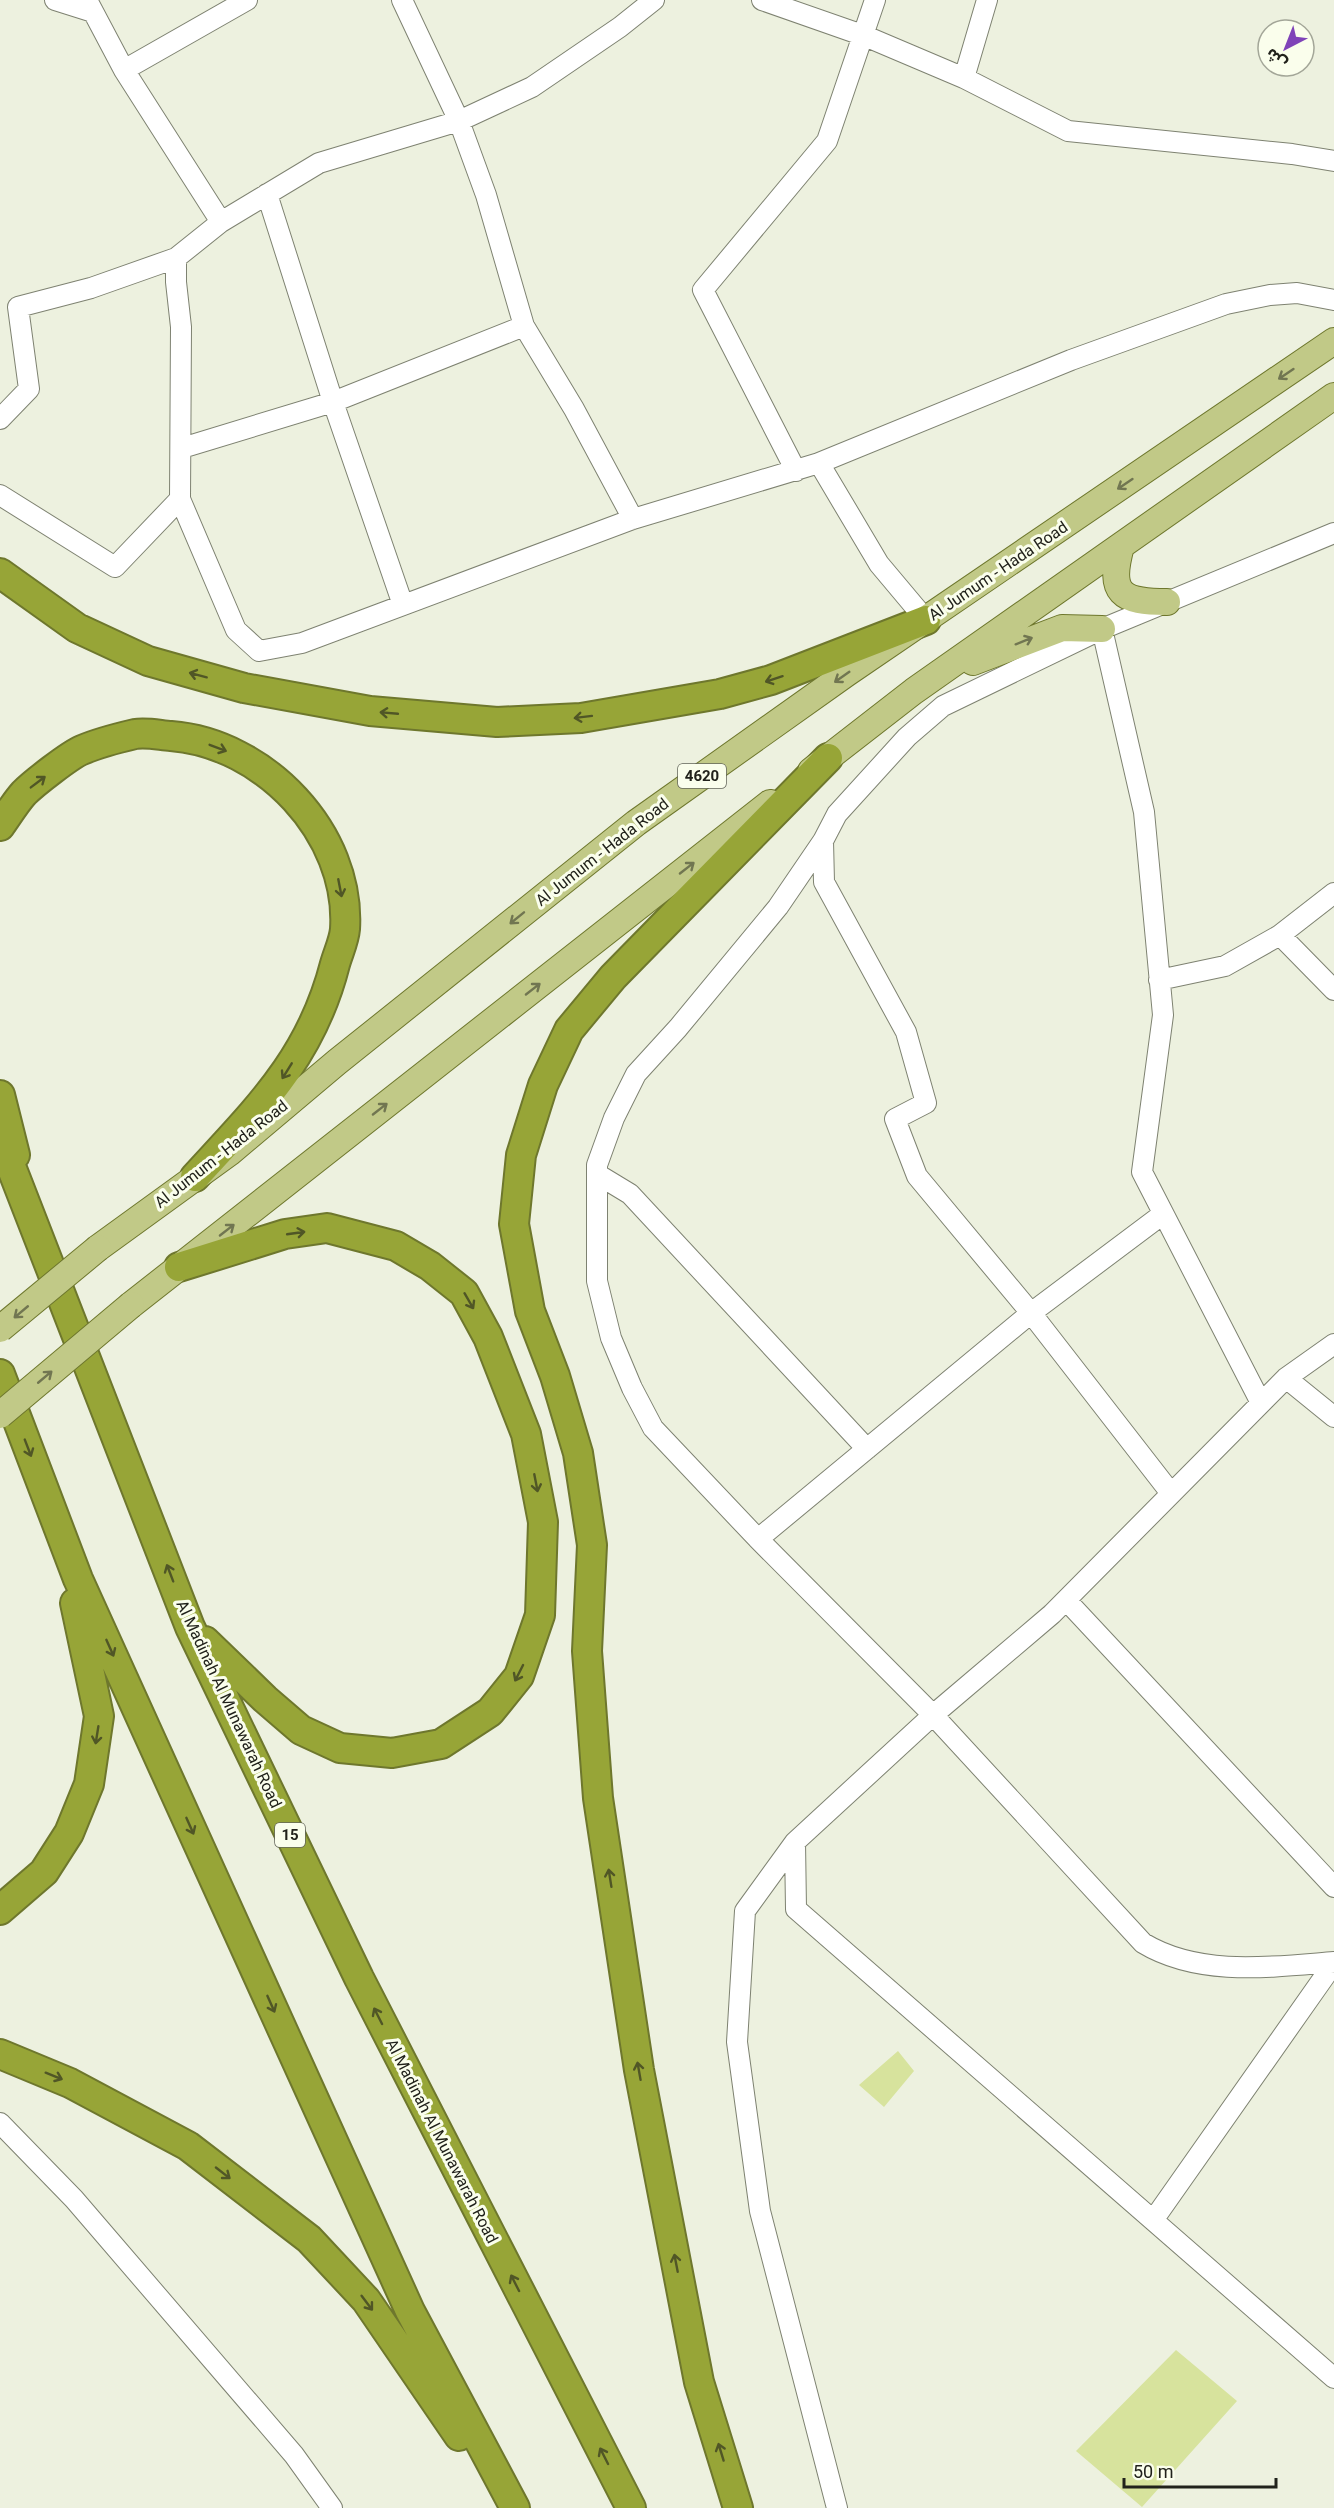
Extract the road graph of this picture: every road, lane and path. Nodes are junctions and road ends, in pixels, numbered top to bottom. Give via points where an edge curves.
1 (55, 0) edge
2 (247, 0) edge
3 (402, 0) edge
4 (654, 0) edge
5 (762, 0) edge
6 (875, 0) edge
7 (987, 0) edge
8 (90, 6) edge
9 (865, 36) junction
10 (124, 70) junction
11 (964, 78) junction
12 (459, 121) junction
13 (1334, 161) edge
14 (267, 194) junction
15 (221, 222) junction
16 (176, 258) junction
17 (1334, 300) edge
18 (524, 326) junction
19 (1334, 341) edge
20 (1334, 396) edge
21 (333, 402) junction
22 (0, 419) edge
23 (182, 448) junction
24 (819, 463) junction
25 (796, 471) junction
26 (0, 495) edge
27 (180, 499) junction
28 (633, 519) junction
29 (1334, 533) edge
30 (1121, 546) junction
31 (0, 573) edge
32 (1167, 602) junction
33 (403, 605) junction
34 (927, 620) junction
35 (1102, 629) junction
36 (931, 679) junction
37 (828, 758) junction
38 (0, 826) edge
39 (823, 841) junction
40 (1334, 893) edge
41 (1280, 936) junction
42 (1159, 980) junction
43 (1334, 990) edge
44 (0, 1095) edge
45 (0, 1138) edge
46 (597, 1174) junction
47 (195, 1177) junction
48 (27, 1207) junction
49 (1163, 1214) junction
50 (179, 1267) junction
51 (1031, 1313) junction
52 (0, 1329) edge
53 (1334, 1344) edge
54 (0, 1374) edge
55 (1286, 1378) junction
56 (1261, 1403) junction
57 (0, 1415) edge
58 (1334, 1418) edge
59 (867, 1449) junction
60 (1170, 1492) junction
61 (53, 1514) junction
62 (758, 1539) junction
63 (1066, 1600) junction
64 (190, 1627) junction
65 (933, 1715) junction
66 (795, 1842) junction
67 (1334, 1887) edge
68 (0, 1910) edge
69 (1334, 1963) edge
70 (0, 2054) edge
71 (0, 2123) edge
72 (1154, 2219) junction
73 (1334, 2378) edge
74 (332, 2508) edge
75 (508, 2508) edge
76 (515, 2508) edge
77 (631, 2508) edge
78 (738, 2508) edge
79 (837, 2508) edge

1 - 8 street
2 - 10 street
3 - 12 street
4 - 12 street via 532,87
5 - 9 street
6 - 9 street
7 - 11 street
8 - 10 street
9 - 11 street
9 - 25 street via 827,141 703,290
10 - 15 street
11 - 13 street via 1068,131
12 - 14 street via 319,163
12 - 18 street via 486,195
14 - 15 street
14 - 21 street
15 - 16 street
16 - 22 street via 18,308 29,389
16 - 23 street
17 - 24 street via 1297,293 1226,304 1071,360
18 - 21 street
18 - 28 street
19 -> 34 main road, Al Jumum - Hada Road / 4620
20 - 30 main road
21 - 23 street
21 - 33 street
23 - 27 street
24 - 25 street
24 - 34 street via 879,564
25 - 28 street
26 - 27 street via 115,567
27 - 33 street via 236,630 259,651 302,643
28 - 33 street
29 - 32 street
30 - 32 main road via 1115,575 1124,594 1137,602
30 - 36 main road
34 -> 31 highway via 780,677 720,694 581,718 497,722 370,711 244,688 148,661 77,628
32 - 35 street
34 -> 47 main road, Al Jumum - Hada Road / 4620 via 636,823
36 -> 35 main road via 1062,628
35 - 39 street via 943,706 907,738 837,814
35 - 42 street via 1144,812
36 - 37 main road
50 -> 37 main road
78 -> 37 highway via 699,2382 639,2070 606,1857 587,1651 592,1545 578,1453 530,1311 514,1224 522,1155 543,1085 569,1030 613,976
38 -> 47 highway via 25,792 81,750 137,734 192,738 239,756 285,789 305,810 327,846 341,888 345,930 331,982 311,1033 277,1087
39 - 46 street via 778,907 636,1074 614,1118
39 - 51 street via 824,882 906,1032 926,1103 895,1119 917,1176
40 - 41 street
41 - 42 street via 1225,966
41 - 43 street
42 - 49 street via 1163,1015 1142,1172
44 - 48 highway
45 - 48 highway, Al Madinah Al Munawarah Road / 15
46 - 59 street via 630,1194
46 - 62 street via 597,1281 611,1338 632,1388 653,1428
47 -> 52 main road, Al Jumum - Hada Road / 4620, bridge via 98,1248
64 -> 48 highway, Al Madinah Al Munawarah Road / 15
49 - 51 street
49 - 56 street
57 -> 50 main road, bridge
50 -> 64 highway via 285,1234 327,1228 396,1246 430,1266 464,1293 488,1337 526,1434 543,1522 540,1615 519,1676 490,1712 441,1744 392,1753 340,1748 301,1730
51 - 59 street
51 - 60 street
53 - 55 street
54 -> 61 highway
55 - 56 street
55 - 58 street
56 - 60 street
59 - 62 street
60 - 63 street
61 -> 68 highway via 99,1716 89,1784 69,1833 44,1872
61 -> 76 highway via 78,1579 410,2311
62 - 65 street
63 - 65 street
63 - 67 street
77 -> 64 highway, Al Madinah Al Munawarah Road / 15 via 358,1978
65 - 66 street
65 - 69 street via 1143,1943 1164,1956 1255,1968
66 - 72 street via 796,1909
66 - 79 street via 745,1911 737,2042 760,2211
69 - 72 street
70 -> 75 highway via 70,2083 188,2146 309,2239 366,2300
71 - 74 street via 89,2216 294,2455
72 - 73 street

